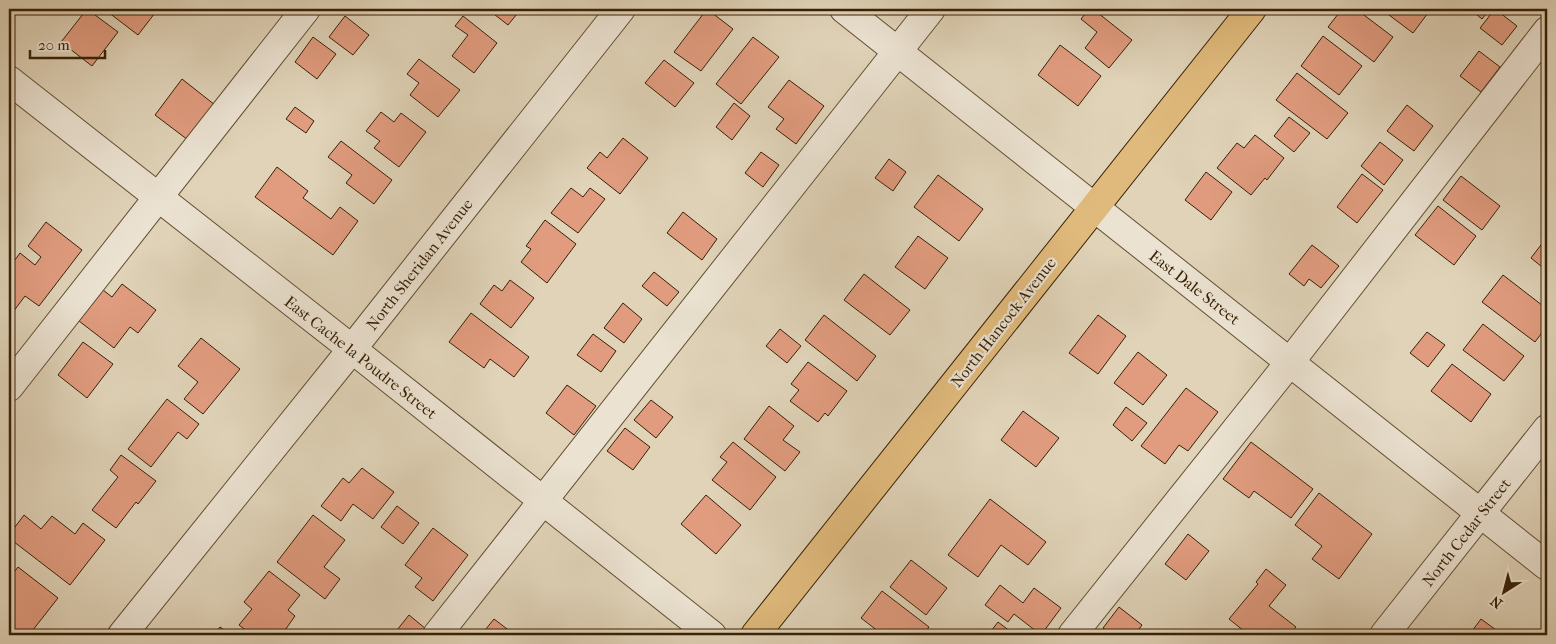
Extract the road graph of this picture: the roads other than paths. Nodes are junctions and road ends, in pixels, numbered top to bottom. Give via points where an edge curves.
1 (306, 9) edge
2 (621, 9) edge
3 (844, 9) edge
4 (931, 9) edge
5 (1252, 9) edge
6 (1547, 30) edge
7 (897, 51) junction
8 (9, 80) edge
9 (158, 197) junction
10 (1094, 207) junction
11 (352, 349) junction
12 (1290, 362) junction
13 (9, 386) edge
14 (1547, 428) edge
15 (543, 500) junction
16 (1481, 513) junction
17 (1547, 566) edge
18 (122, 635) edge
19 (437, 635) edge
20 (712, 635) edge
21 (755, 635) edge
22 (1072, 635) edge
23 (1384, 635) edge

1 - 9 street
2 - 11 street, North Sheridan Avenue
3 - 7 street, East Dale Street
4 - 7 street
5 - 10 main road, North Hancock Avenue
6 - 12 street
7 - 10 street, East Dale Street
7 - 15 street
8 - 9 street, East Cache la Poudre Street
9 - 11 street, East Cache la Poudre Street
9 - 13 street
10 - 12 street, East Dale Street
10 - 21 main road, North Hancock Avenue
11 - 15 street, East Cache la Poudre Street
11 - 18 street, North Sheridan Avenue
12 - 16 street, East Dale Street
12 - 22 street
14 - 16 street, North Cedar Street
15 - 19 street
15 - 20 street, East Cache la Poudre Street
16 - 17 street, East Dale Street
16 - 23 street, North Cedar Street

